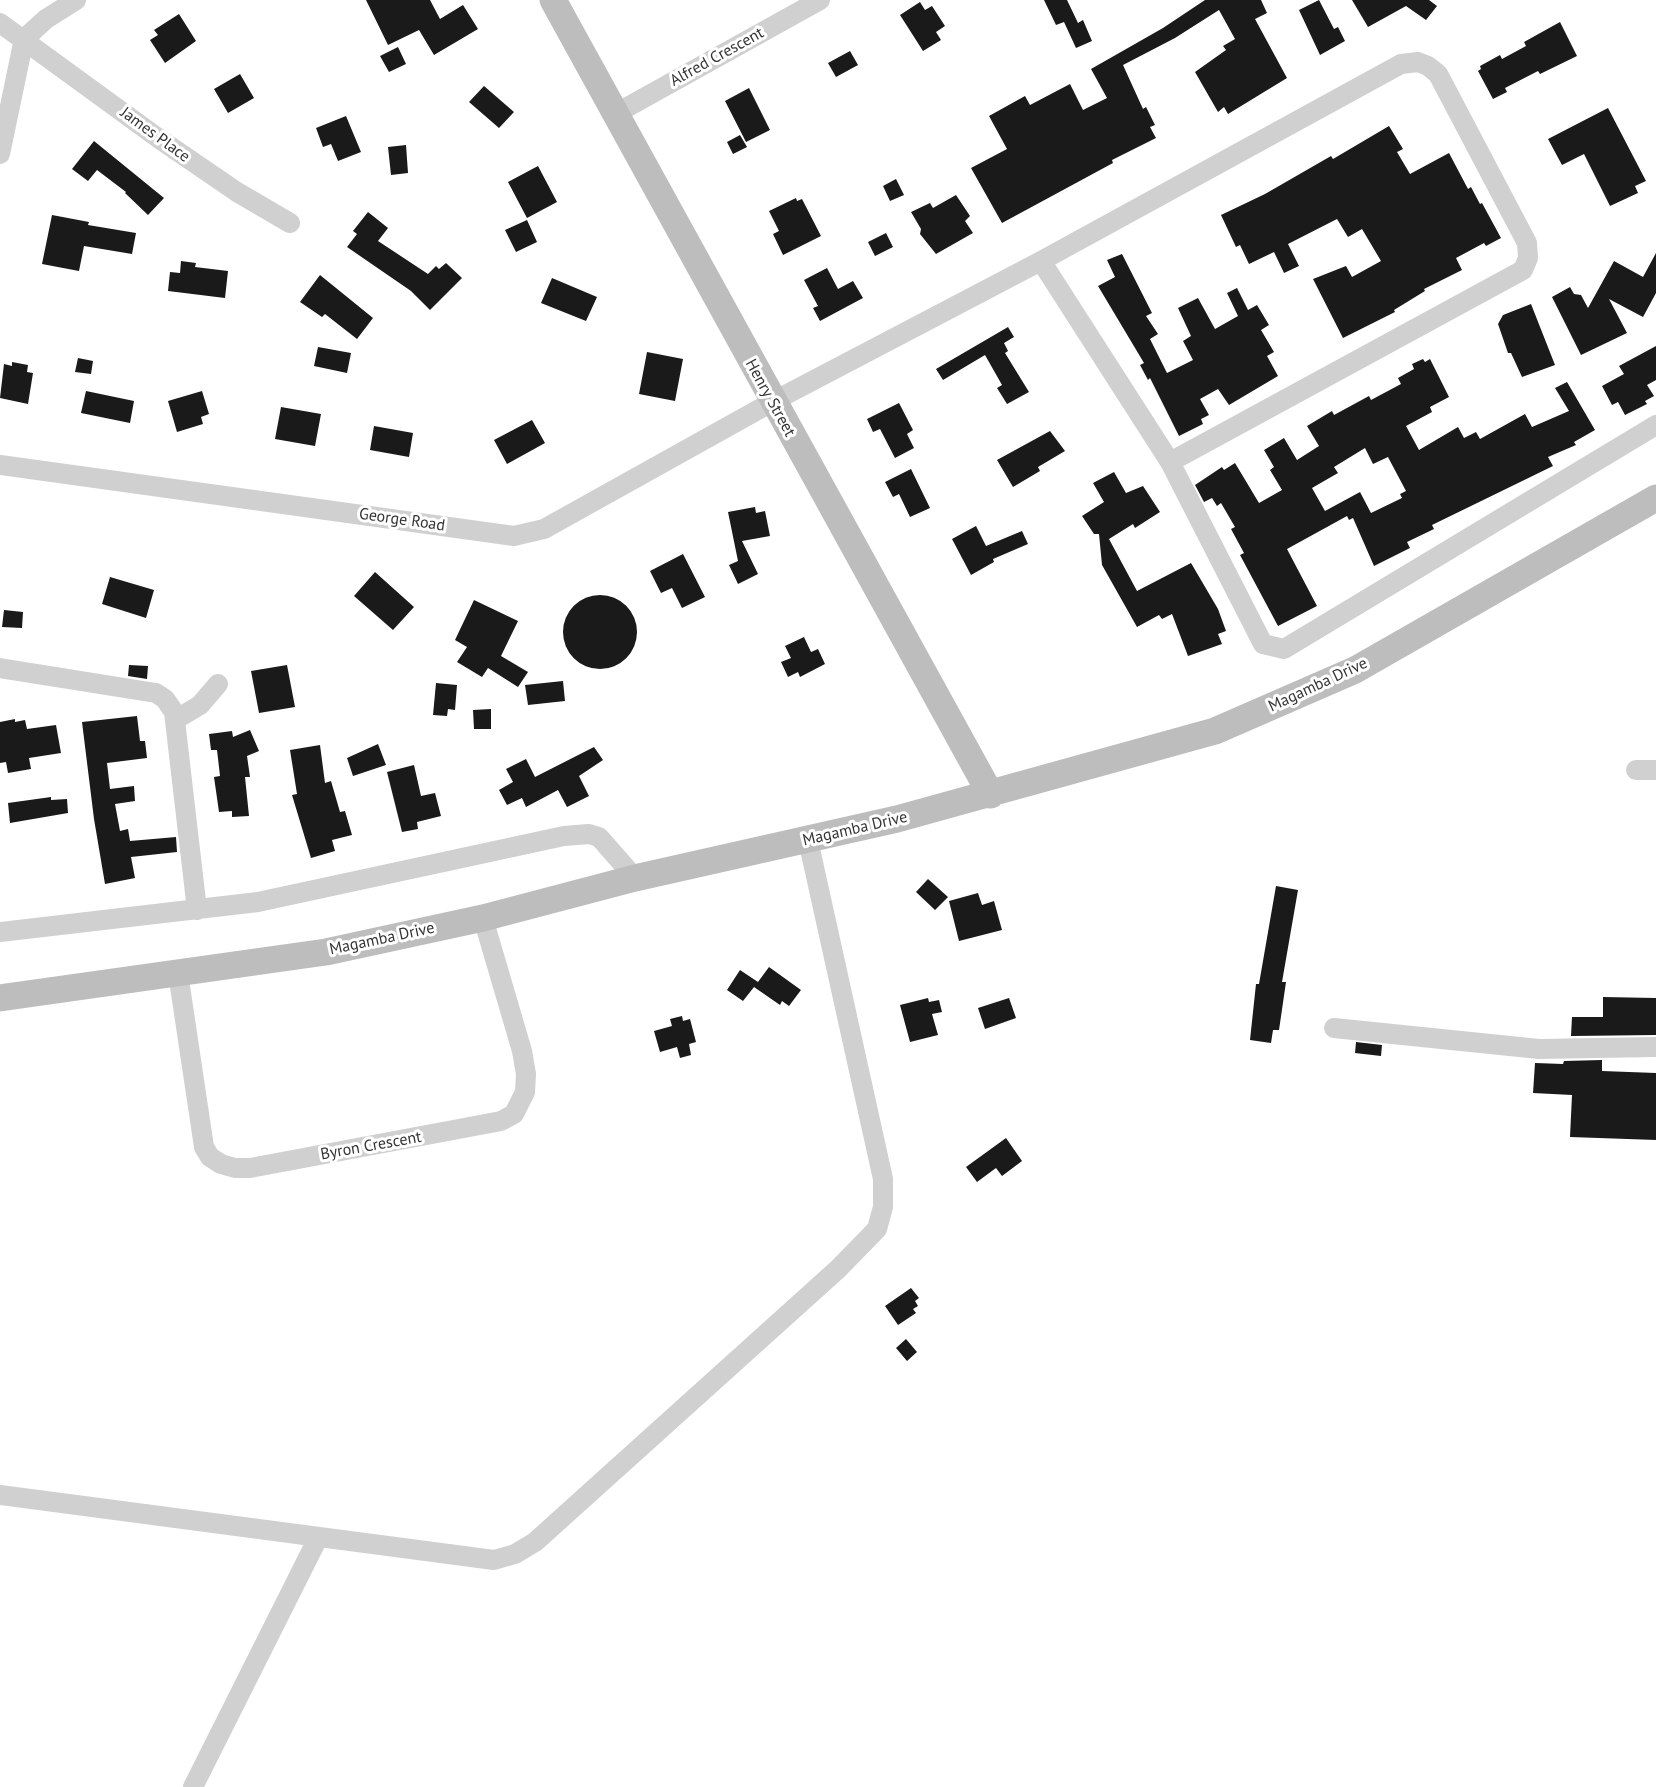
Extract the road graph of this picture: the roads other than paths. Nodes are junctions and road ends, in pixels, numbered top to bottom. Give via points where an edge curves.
1 (76, 0) edge
2 (553, 0) edge
3 (820, 0) edge
4 (0, 23) edge
5 (24, 39) junction
6 (615, 114) junction
7 (0, 154) edge
8 (290, 223) dead end
9 (1041, 261) junction
10 (772, 402) junction
11 (1656, 425) edge
12 (1170, 462) junction
13 (0, 465) edge
14 (1656, 498) edge
15 (0, 668) edge
16 (218, 684) dead end
17 (175, 720) junction
18 (991, 795) junction
19 (808, 840) junction
20 (636, 878) junction
21 (197, 910) junction
22 (483, 918) junction
23 (0, 931) edge
24 (178, 973) junction
25 (0, 998) edge
26 (1334, 1028) dead end
27 (1656, 1047) edge
28 (0, 1495) edge
29 (318, 1538) junction
30 (193, 1787) edge

1 - 5 street
2 - 6 street, Henry Street
3 - 6 street, Alfred Crescent
4 - 5 street, James Place
5 - 7 street
5 - 8 street, James Place via 158,138
6 - 10 street, Henry Street
9 - 10 street, George Road
9 - 12 street
9 - 12 street, George Road via 1401,64 1418,62 1438,74 1527,243 1528,258 1523,270
10 - 13 street, George Road via 544,529 514,536
10 - 18 street, Henry Street
11 - 12 street via 1284,649 1263,644
14 - 18 street, Magamba Drive via 1355,670 1215,731
15 - 17 street via 156,693 170,706
16 - 17 street via 200,705
17 - 21 street
18 - 19 street, Magamba Drive
19 - 20 street, Magamba Drive
19 - 29 street via 883,1179 883,1207 877,1229 829,1277 535,1542 515,1554 494,1560
20 - 21 street via 598,837 589,834 564,836 300,894
20 - 22 street, Magamba Drive
21 - 23 street
22 - 24 street, Magamba Drive via 326,952
22 - 24 street, Byron Crescent via 526,1074 525,1092 514,1114 501,1121 250,1168 221,1164 204,1147
24 - 25 street, Magamba Drive
26 - 27 street via 1539,1049
28 - 29 street
29 - 30 street

